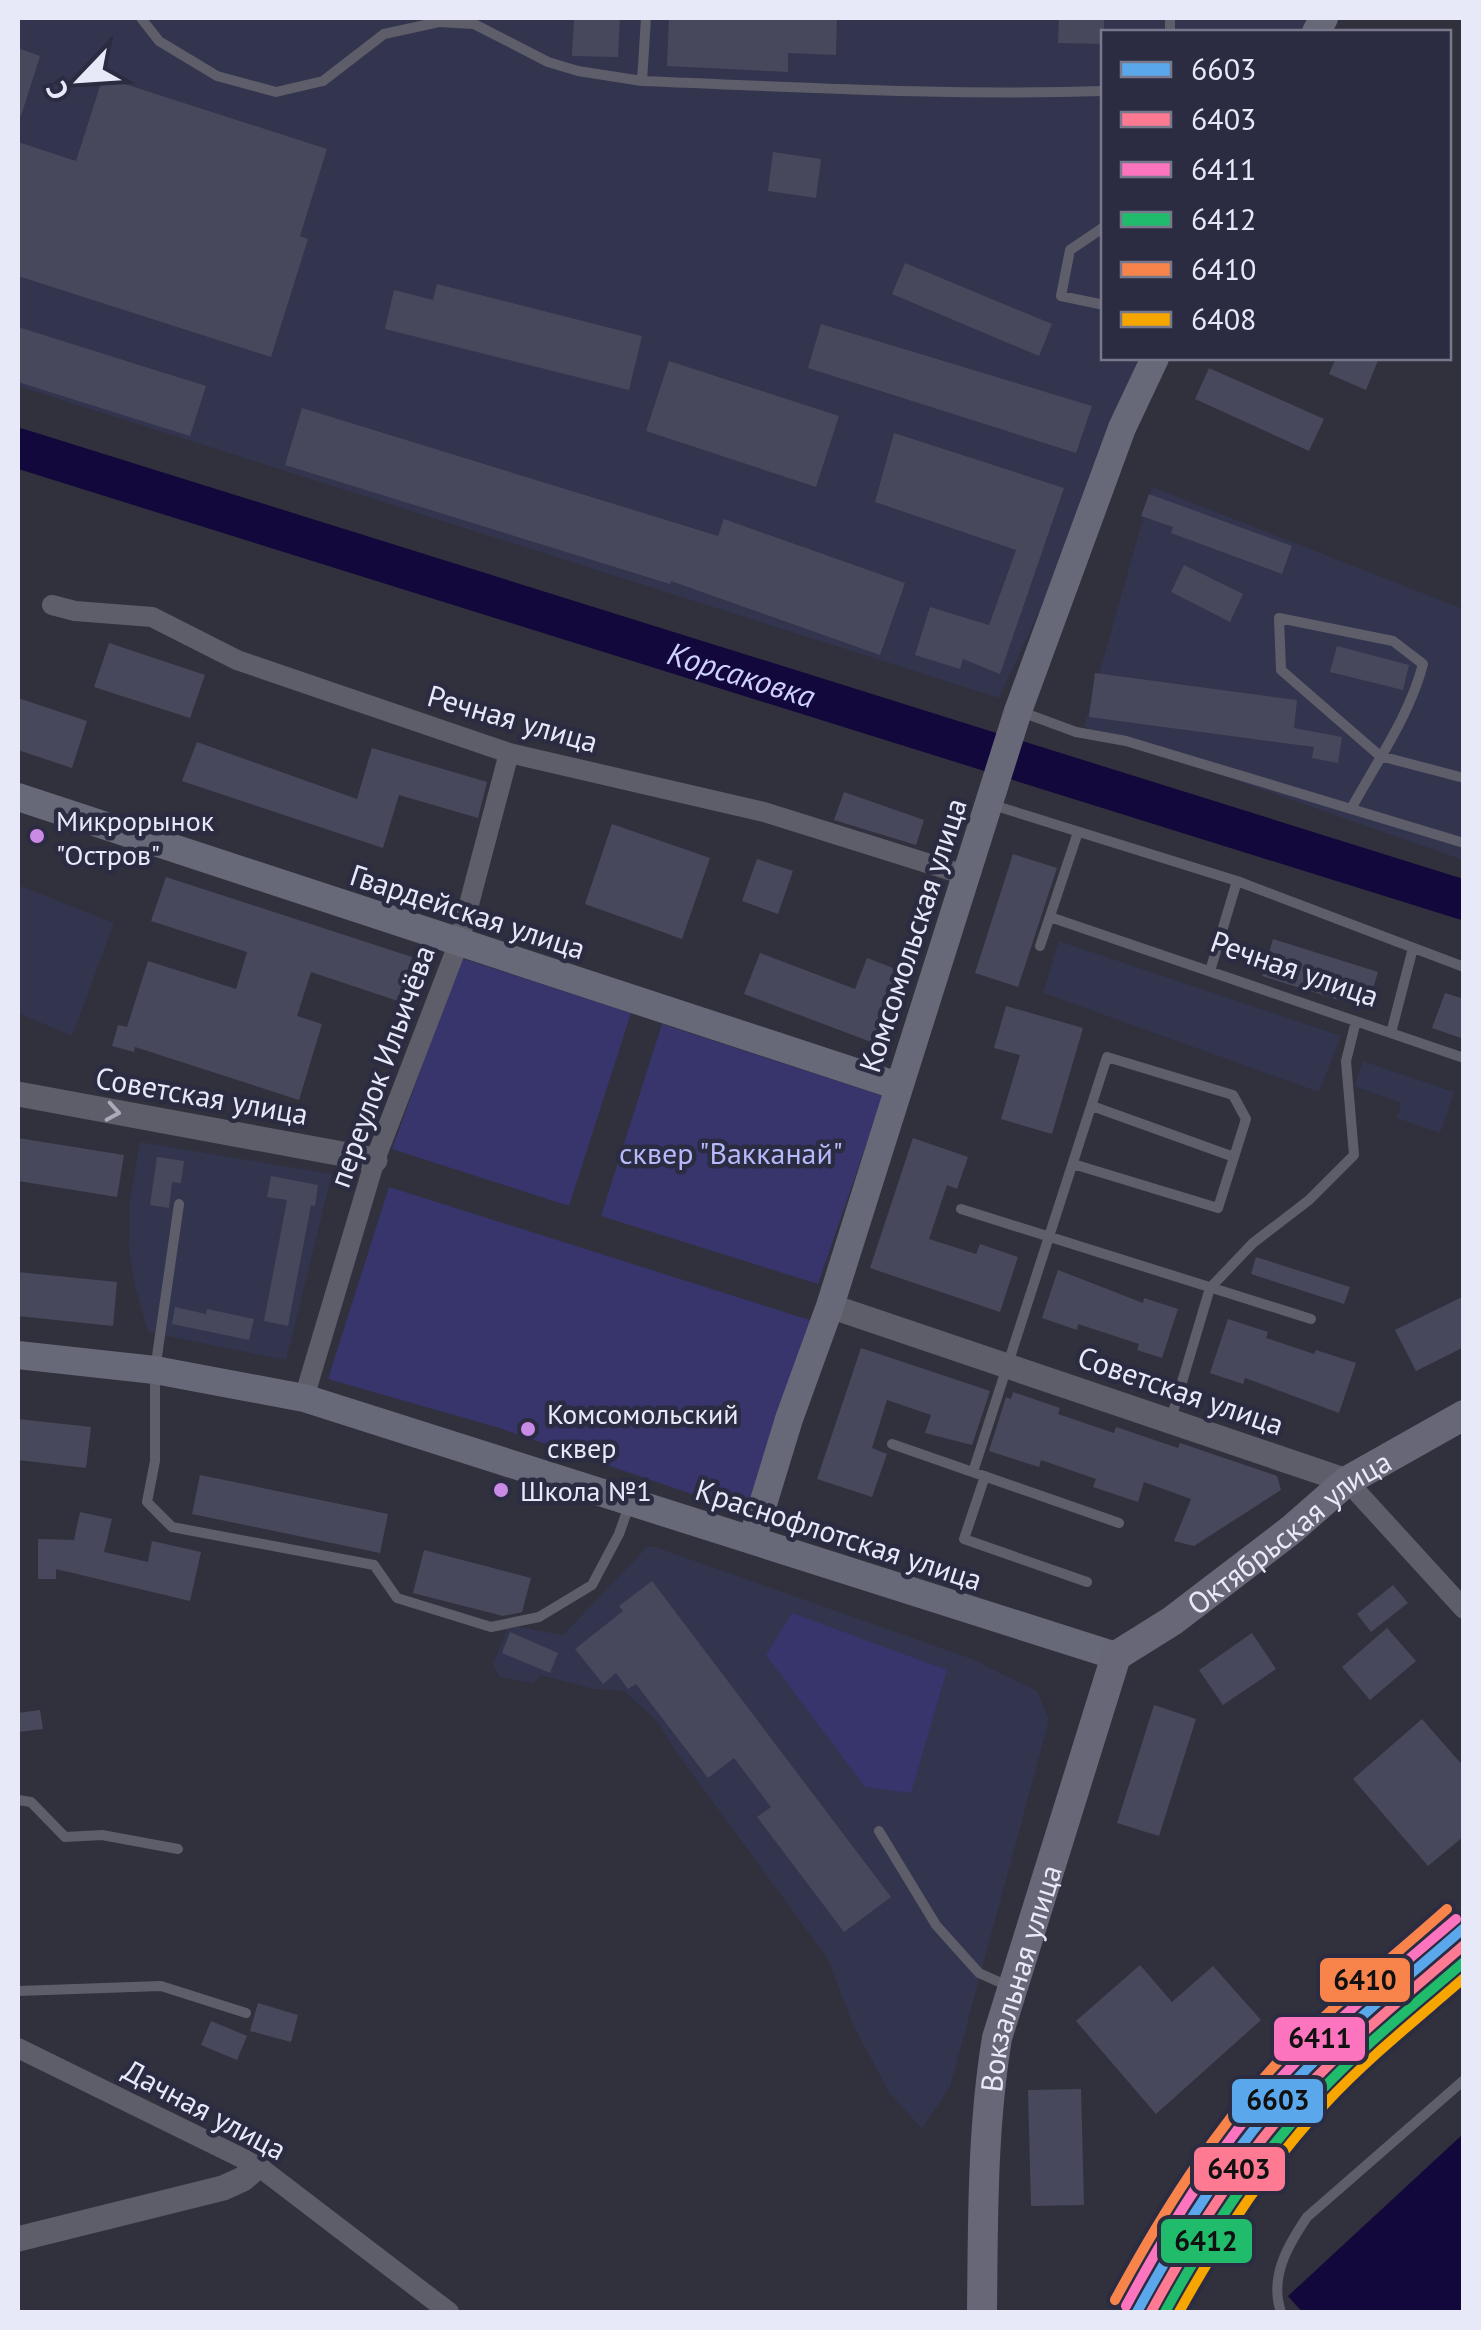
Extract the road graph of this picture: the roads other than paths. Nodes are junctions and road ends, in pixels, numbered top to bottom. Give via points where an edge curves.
1 (141, 18) edge
2 (646, 18) edge
3 (469, 21) edge
4 (642, 80) junction
5 (1101, 91) edge
6 (1101, 230) edge
7 (1101, 305) edge
8 (1154, 360) edge
9 (52, 605) dead end
10 (1015, 720) junction
11 (509, 754) junction
12 (1380, 756) junction
13 (1464, 778) edge
14 (992, 792) junction
15 (18, 796) edge
16 (1351, 809) junction
17 (1078, 832) junction
18 (1464, 843) edge
19 (964, 875) junction
20 (1237, 881) junction
21 (1050, 917) junction
22 (458, 942) junction
23 (1040, 946) dead end
24 (1413, 948) junction
25 (1464, 968) edge
26 (1210, 971) junction
27 (1356, 1021) junction
28 (1391, 1033) junction
29 (1464, 1058) edge
30 (898, 1086) junction
31 (18, 1094) edge
32 (1092, 1106) junction
33 (1234, 1156) junction
34 (375, 1160) junction
35 (1073, 1164) junction
36 (179, 1204) dead end
37 (961, 1208) dead end
38 (1050, 1239) junction
39 (1210, 1288) junction
40 (830, 1306) junction
41 (1311, 1319) dead end
42 (18, 1355) edge
43 (1008, 1365) junction
44 (155, 1370) junction
45 (304, 1398) junction
46 (1464, 1416) edge
47 (1171, 1420) junction
48 (892, 1444) dead end
49 (979, 1474) junction
50 (1346, 1481) junction
51 (630, 1502) junction
52 (1119, 1522) dead end
53 (752, 1540) junction
54 (1087, 1582) dead end
55 (1464, 1609) edge
56 (1116, 1656) junction
57 (18, 1800) edge
58 (878, 1831) dead end
59 (178, 1849) dead end
60 (1013, 1988) junction
61 (18, 1991) edge
62 (246, 2013) dead end
63 (18, 2048) edge
64 (1464, 2080) edge
65 (258, 2166) junction
66 (18, 2239) edge
67 (450, 2312) edge
68 (982, 2312) edge
69 (1280, 2312) edge

1 - 3 lane via 159,42 218,76 276,92 323,81 384,34
2 - 4 lane
3 - 4 lane via 548,62
4 - 5 lane
6 - 7 lane via 1070,250 1061,296
8 - 10 main road, Комсомольская улица via 1122,428
9 - 11 street, Речная улица via 152,616 237,660
10 - 14 main road, Комсомольская улица
10 - 16 lane via 1126,741
11 - 19 street, Речная улица via 764,812
11 - 22 street, переулок Ильичёва
12 - 12 lane via 1423,664 1393,641 1279,618 1281,670
12 - 13 lane
12 - 16 lane
14 - 17 lane
14 - 19 main road, Комсомольская улица
15 - 22 main road, Гвардейская улица
16 - 18 lane
17 - 20 lane
17 - 21 lane
19 - 30 main road, Комсомольская улица
20 - 24 lane
20 - 26 lane
21 - 23 lane
21 - 26 lane, Речная улица
22 - 30 main road, Гвардейская улица
22 - 34 street, переулок Ильичёва
24 - 25 lane
24 - 28 lane
26 - 27 lane, Речная улица
27 - 28 lane, Речная улица
27 - 39 lane via 1346,1061 1354,1155
28 - 29 lane, Речная улица
30 - 40 main road, Комсомольская улица
31 -> 34 street, Советская улица
32 - 33 lane
32 - 33 lane via 1107,1057 1233,1094 1246,1119
32 - 35 lane
33 - 35 lane via 1218,1208
34 - 45 street, переулок Ильичёва
35 - 38 lane
36 - 44 lane
37 - 38 lane
38 - 39 lane
38 - 43 lane
39 - 41 lane
39 - 47 lane
40 - 43 street, Советская улица
40 - 53 main road, Комсомольская улица
42 - 44 main road, Краснофлотская улица
43 - 47 street, Советская улица
43 - 49 lane
44 - 45 main road, Краснофлотская улица
44 - 51 lane via 147,1502 172,1527 374,1565 397,1598 491,1626 539,1617 592,1585
45 - 51 main road, Краснофлотская улица
46 - 50 main road, Октябрьская улица
47 - 50 street, Советская улица
48 - 49 lane
49 - 52 lane
49 - 54 lane via 964,1539
50 - 55 street, Советская улица
50 - 56 main road, Октябрьская улица via 1172,1622
51 - 53 main road, Краснофлотская улица
53 - 56 main road, Краснофлотская улица
56 - 60 main road, Вокзальная улица
57 - 59 lane via 31,1802 64,1837
58 - 60 lane via 936,1925 980,1973
60 - 68 main road, Вокзальная улица via 988,2092
61 - 62 lane via 161,1986
63 - 65 street, Дачная улица
64 - 69 lane via 1307,2217 1278,2270
65 - 66 street via 223,2188
65 - 67 street, Дачная улица

